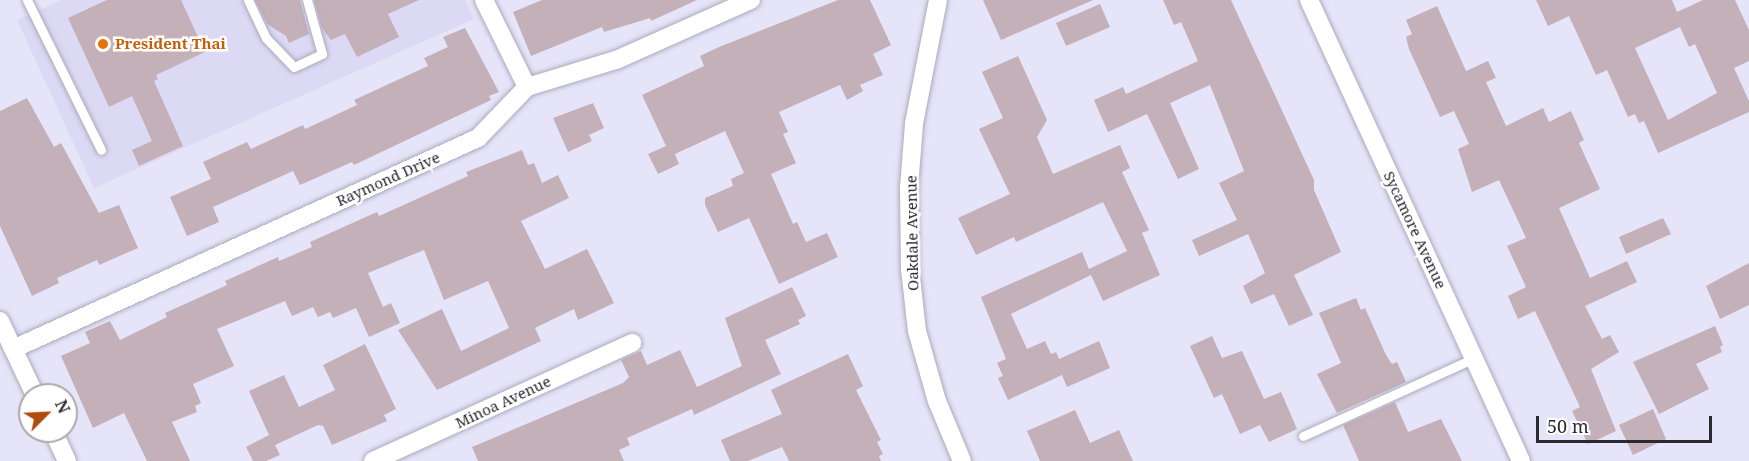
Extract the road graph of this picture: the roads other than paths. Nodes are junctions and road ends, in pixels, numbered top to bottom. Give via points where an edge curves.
1 (27, 0) edge
2 (248, 0) edge
3 (307, 0) edge
4 (484, 0) edge
5 (751, 0) edge
6 (938, 0) edge
7 (1309, 0) edge
8 (526, 87) junction
9 (101, 150) dead end
10 (0, 321) edge
11 (632, 343) dead end
12 (13, 349) junction
13 (1474, 358) junction
14 (29, 383) edge
15 (1303, 436) dead end
16 (59, 443) edge
17 (68, 461) edge
18 (373, 461) edge
19 (962, 461) edge
20 (1521, 461) edge

1 - 9 lane
2 - 3 lane via 266,38 294,67 322,54
4 - 8 street
5 - 8 street via 616,60
6 - 19 street, Oakdale Avenue via 914,124 909,188 910,269 917,331 937,401
7 - 13 street, Sycamore Avenue
8 - 12 street, Raymond Drive via 478,138
10 - 12 street
11 - 18 street, Minoa Avenue
12 - 14 street
13 - 15 lane
13 - 20 street, Sycamore Avenue
16 - 17 street

